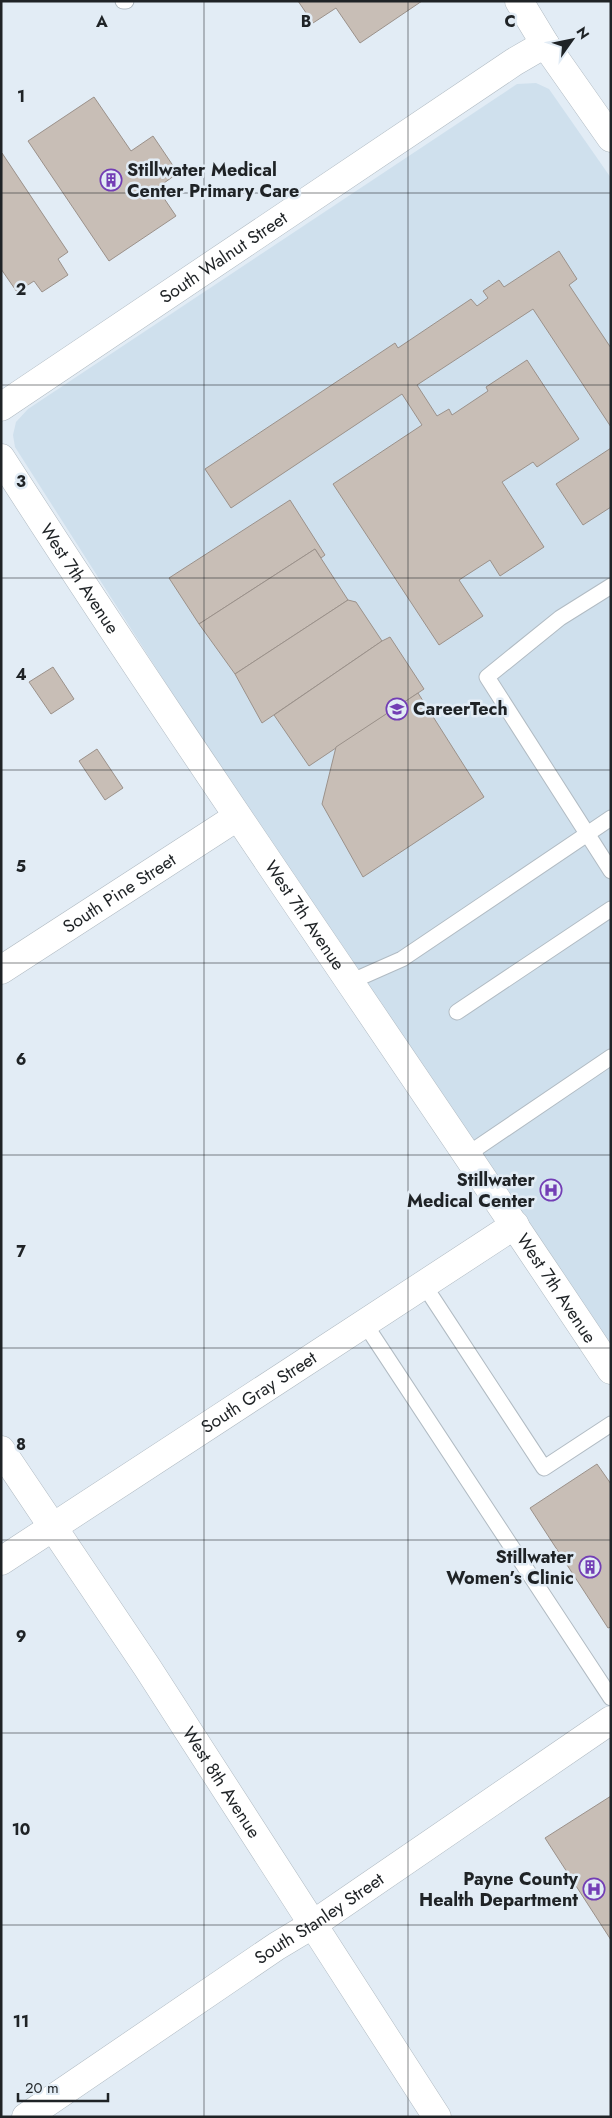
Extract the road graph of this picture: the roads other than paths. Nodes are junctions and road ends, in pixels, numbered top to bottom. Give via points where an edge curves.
1 (519, 1) edge
2 (545, 44) junction
3 (611, 138) edge
4 (1, 407) edge
5 (1, 458) edge
6 (611, 586) edge
7 (238, 817) junction
8 (611, 818) edge
9 (587, 834) junction
10 (611, 871) edge
11 (611, 909) edge
12 (1, 970) edge
13 (350, 982) junction
14 (457, 1012) dead end
15 (611, 1057) edge
16 (468, 1154) junction
17 (515, 1225) junction
18 (424, 1285) junction
19 (365, 1324) junction
20 (611, 1370) edge
21 (611, 1424) edge
22 (1, 1450) edge
23 (53, 1526) junction
24 (1, 1561) edge
25 (611, 1698) edge
26 (611, 1720) edge
27 (312, 1925) junction
28 (26, 2117) edge
29 (437, 2117) edge

1 - 2 main road
2 - 3 main road
2 - 4 main road, South Walnut Street
5 - 7 main road, West 7th Avenue
6 - 9 lane via 560,618 487,677
7 - 12 main road, South Pine Street
7 - 13 main road, West 7th Avenue
8 - 9 lane
9 - 10 lane
9 - 13 lane via 402,959
11 - 14 lane
13 - 16 main road, West 7th Avenue
15 - 16 lane
16 - 17 main road, West 7th Avenue
17 - 18 main road, South Gray Street
17 - 20 main road, West 7th Avenue
18 - 19 main road, South Gray Street
18 - 21 lane via 544,1468
19 - 23 main road, South Gray Street
19 - 25 lane
22 - 23 main road, West 8th Avenue
23 - 24 main road, South Gray Street
23 - 27 main road, West 8th Avenue
26 - 27 main road, South Stanley Street
27 - 28 main road, South Stanley Street
27 - 29 main road, West 8th Avenue

